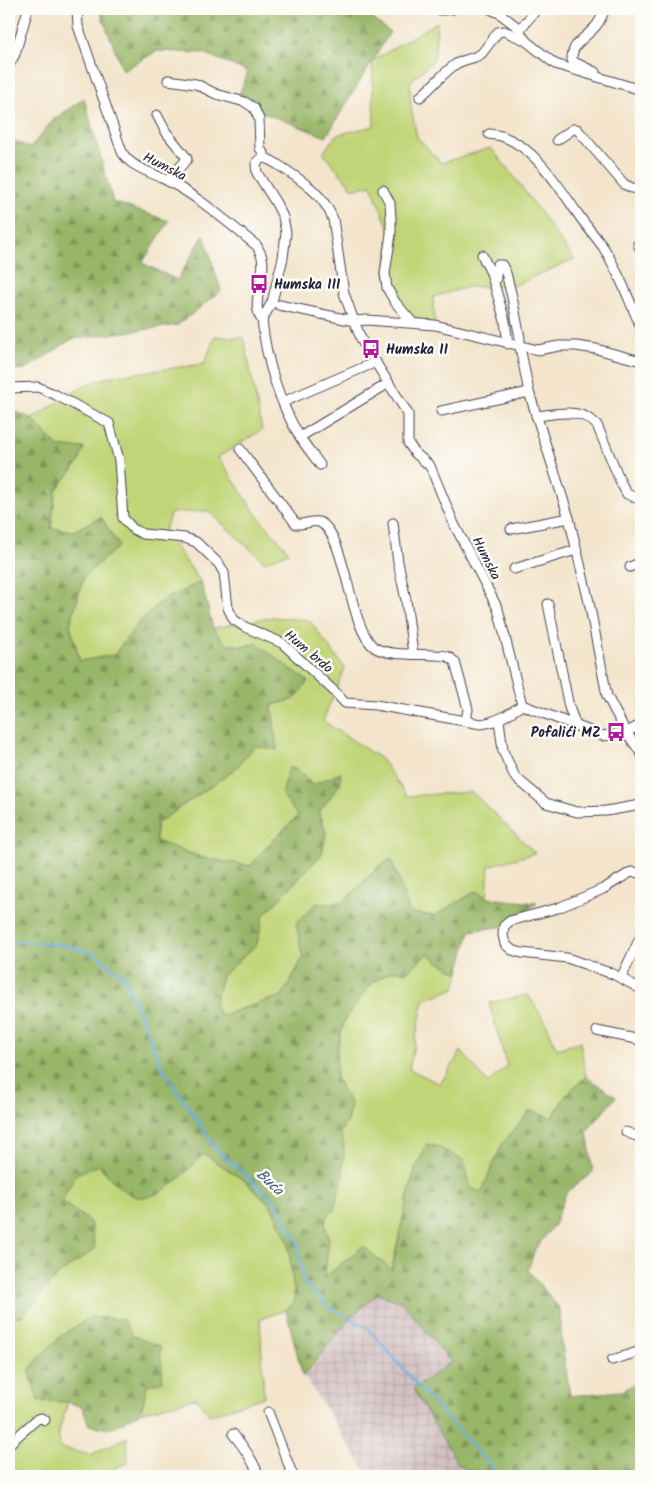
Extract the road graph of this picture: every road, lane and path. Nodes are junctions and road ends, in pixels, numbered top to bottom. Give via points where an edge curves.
1 (28, 9) edge
2 (76, 9) edge
3 (435, 9) edge
4 (453, 9) edge
5 (490, 9) edge
6 (537, 9) edge
7 (604, 9) edge
8 (520, 28) junction
9 (526, 41) junction
10 (9, 65) edge
11 (603, 78) junction
12 (168, 80) dead end
13 (641, 90) edge
14 (420, 97) dead end
15 (157, 114) dead end
16 (489, 134) dead end
17 (557, 140) dead end
18 (266, 158) junction
19 (168, 181) junction
20 (641, 189) edge
21 (383, 190) dead end
22 (482, 255) dead end
23 (494, 282) junction
24 (279, 305) dead end
25 (262, 320) junction
26 (354, 321) junction
27 (412, 322) junction
28 (641, 327) edge
29 (508, 344) junction
30 (520, 347) junction
31 (641, 361) edge
32 (376, 362) junction
33 (389, 383) junction
34 (9, 388) edge
35 (529, 392) junction
36 (283, 402) junction
37 (441, 411) dead end
38 (536, 416) junction
39 (300, 437) junction
40 (240, 450) dead end
41 (320, 465) dead end
42 (641, 500) edge
43 (569, 518) junction
44 (393, 523) dead end
45 (511, 528) dead end
46 (576, 550) junction
47 (641, 562) edge
48 (630, 567) dead end
49 (514, 569) dead end
50 (548, 604) dead end
51 (413, 654) junction
52 (641, 699) edge
53 (522, 705) junction
54 (641, 710) edge
55 (500, 720) junction
56 (466, 721) junction
57 (641, 725) edge
58 (576, 726) junction
59 (626, 732) junction
60 (641, 753) edge
61 (641, 804) edge
62 (641, 873) edge
63 (641, 936) edge
64 (620, 978) junction
65 (641, 989) edge
66 (597, 1031) dead end
67 (641, 1040) edge
68 (626, 1132) dead end
69 (641, 1138) edge
70 (641, 1351) edge
71 (612, 1360) dead end
72 (268, 1412) dead end
73 (45, 1420) dead end
74 (233, 1434) dead end
75 (9, 1444) edge
76 (259, 1476) edge
77 (293, 1476) edge

1 - 10 street
2 - 19 street, Humska via 78,26 122,152 134,165
3 - 4 street
5 - 8 street
6 - 8 street
7 - 11 street via 596,27 574,48 572,58
8 - 9 street
9 - 11 street via 554,64
9 - 14 street via 504,31 498,32 479,56 454,65
11 - 13 street
12 - 18 street via 196,84 254,108 259,119 260,148
15 - 19 street via 187,159
16 - 28 street via 504,136 532,154 558,186 604,248
17 - 20 street via 577,129 624,184
18 - 25 street via 258,160 257,173 283,217 286,233 272,302
18 - 26 street, Humska via 306,184 328,208 333,219 344,293
19 - 25 street, Humska via 196,197 257,246 263,272 257,309
21 - 27 street via 390,203 391,220 387,288
22 - 23 street
23 - 29 street
23 - 30 street via 498,266 502,265 512,297
24 - 26 street
25 - 36 street, Humska via 267,355
26 - 27 street
26 - 32 street, Humska via 362,342
27 - 29 street via 448,327
29 - 30 street
30 - 31 street via 538,350 576,346
30 - 35 street
32 - 33 street, Humska
32 - 36 street
33 - 39 street
33 - 53 street, Humska via 408,414 408,443 414,453 430,466 454,524 498,609
34 - 56 street, Hum brdo via 38,388 56,394 109,423 119,460 123,518 143,534 196,542 224,573 228,608 234,620 282,644 345,703 376,705
35 - 37 street
35 - 38 street
36 - 39 street, Humska
38 - 42 street via 569,413 591,419 597,425 627,494
38 - 43 street
39 - 41 street, Humska
40 - 51 street via 296,524 320,522 326,527 336,542 361,628 371,645 387,652
43 - 45 street
43 - 46 street
44 - 51 street
46 - 49 street, Humska
46 - 59 street via 607,696
47 - 48 street
50 - 58 street via 569,707
51 - 56 street via 440,655 455,662 468,709
52 - 54 street
53 - 55 street, Hum brdo
53 - 58 street
55 - 56 street, Hum brdo via 481,724
55 - 61 street via 504,751 515,777 546,803 577,812 606,811
57 - 59 street
58 - 59 street via 603,736
59 - 60 street
62 - 64 street via 631,872 603,889 558,908 510,920 504,926 505,944 512,950 567,958
63 - 64 street
64 - 65 street
66 - 67 street
68 - 69 street
70 - 71 street
72 - 77 street
73 - 75 street via 37,1419
74 - 76 street via 254,1463

